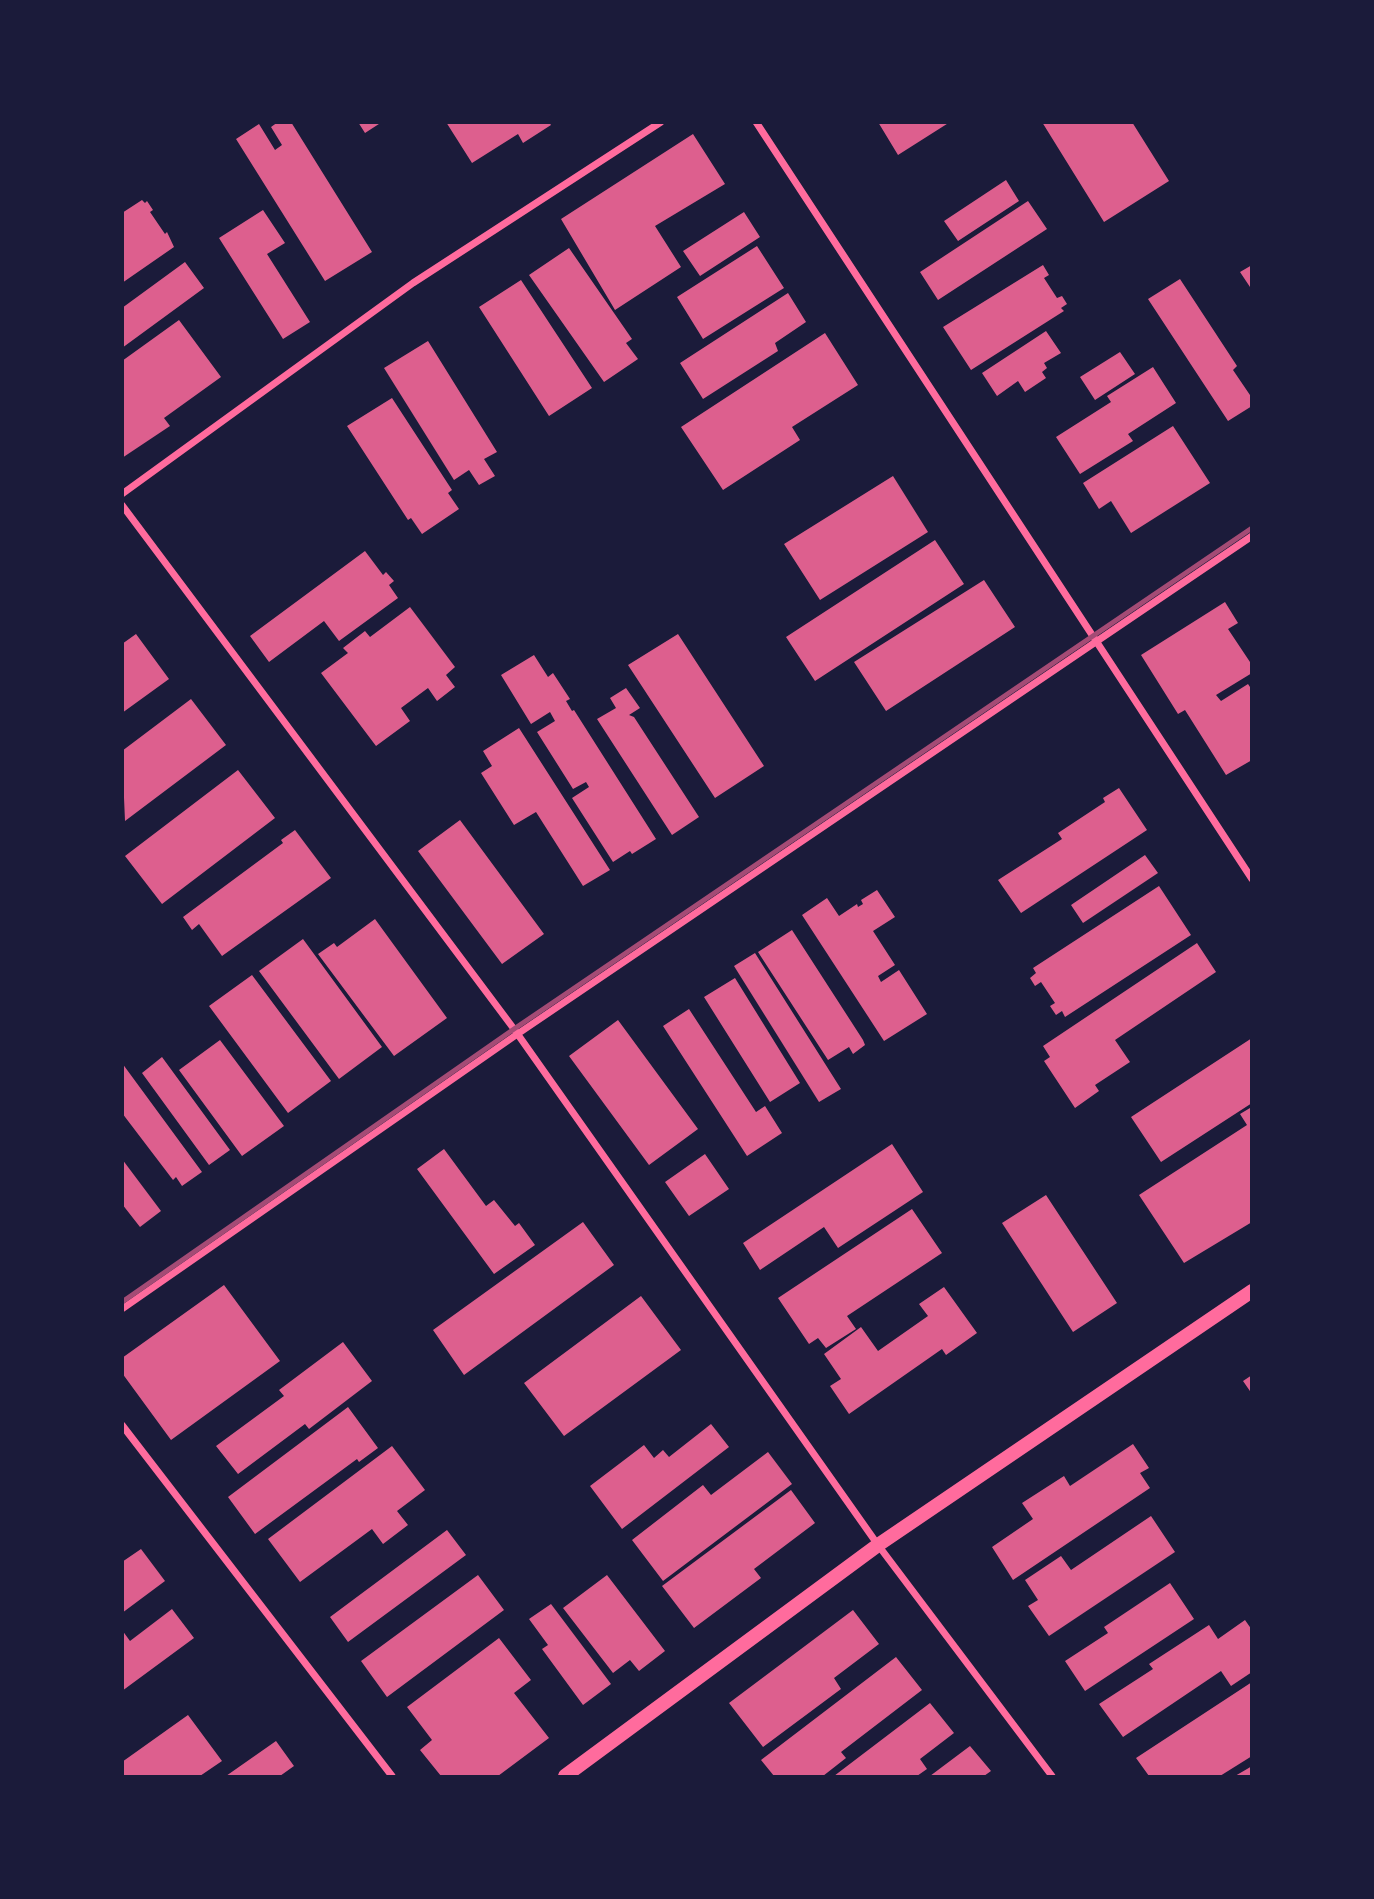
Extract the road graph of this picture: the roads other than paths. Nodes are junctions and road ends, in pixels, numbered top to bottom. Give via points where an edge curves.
1 (662, 122) edge
2 (756, 122) edge
3 (122, 494) edge
4 (122, 505) edge
5 (1251, 536) edge
6 (1096, 642) junction
7 (1251, 879) edge
8 (516, 1035) junction
9 (1251, 1291) edge
10 (122, 1309) edge
11 (122, 1425) edge
12 (878, 1545) junction
13 (392, 1776) edge
14 (565, 1776) edge
15 (1052, 1776) edge

1 - 3 street via 413,282
2 - 6 street
4 - 8 street
5 - 6 street
6 - 7 street
6 - 8 street
8 - 10 street
8 - 12 street
9 - 12 main road
11 - 13 street
12 - 14 main road
12 - 15 street

